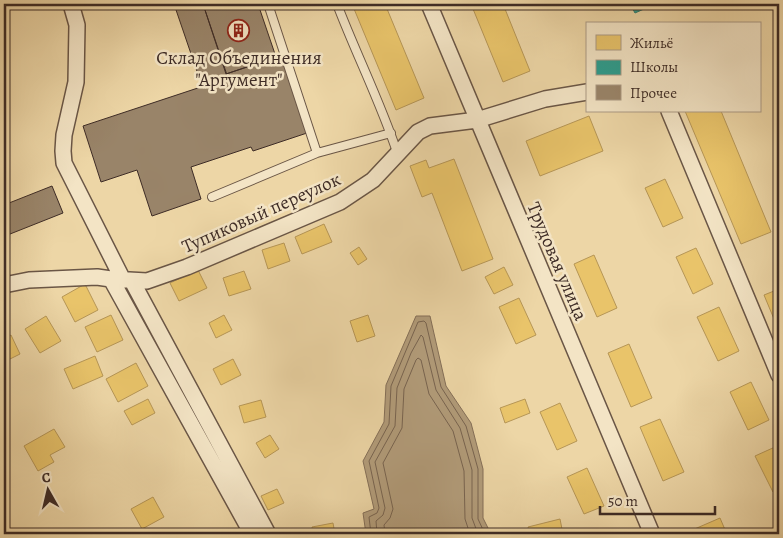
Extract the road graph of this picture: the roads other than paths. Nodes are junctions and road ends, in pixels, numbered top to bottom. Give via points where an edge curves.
1 (71, 4) edge
2 (268, 4) edge
3 (337, 4) edge
4 (429, 4) edge
5 (586, 92) edge
6 (669, 112) edge
7 (477, 120) junction
8 (391, 133) junction
9 (318, 153) junction
10 (398, 154) junction
11 (212, 197) dead end
12 (122, 280) junction
13 (4, 285) edge
14 (779, 375) edge
15 (252, 534) edge
16 (268, 534) edge
17 (652, 534) edge

1 - 12 street via 77,25 76,82 64,135 64,162
2 - 9 lane
3 - 8 lane
4 - 7 street, Трудовая улица
5 - 7 street, Тупиковый переулок via 545,99
6 - 14 street
7 - 10 street, Тупиковый переулок via 430,126 418,132
7 - 17 street, Трудовая улица
8 - 9 lane
8 - 10 lane
9 - 11 lane
10 - 12 street, Тупиковый переулок via 373,180 340,202 187,267 147,281
12 - 13 street, Тупиковый переулок via 97,276 29,280
12 - 15 street
12 - 16 street

